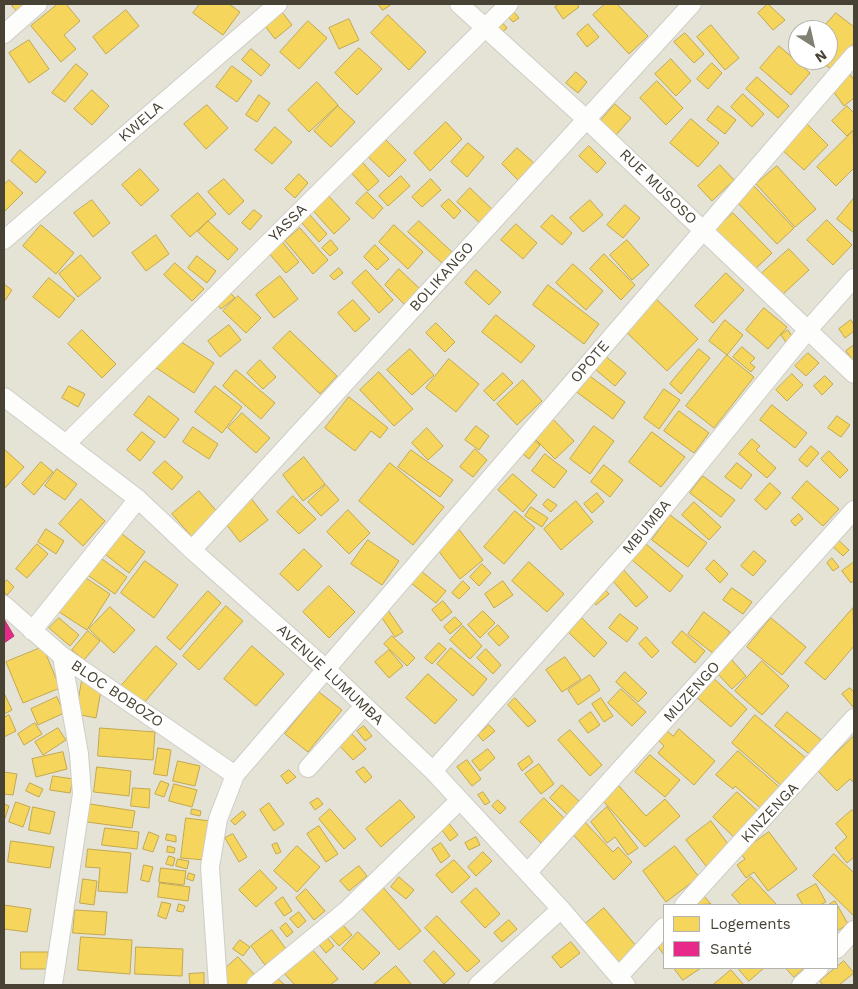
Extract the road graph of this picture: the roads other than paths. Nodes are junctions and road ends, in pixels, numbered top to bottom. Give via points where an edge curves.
1 (38, 4) edge
2 (278, 4) edge
3 (459, 4) edge
4 (508, 4) edge
5 (692, 4) edge
6 (484, 28) junction
7 (4, 34) edge
8 (854, 55) edge
9 (586, 119) junction
10 (703, 231) junction
11 (4, 240) edge
12 (854, 278) edge
13 (807, 331) junction
14 (854, 374) edge
15 (4, 396) edge
16 (67, 443) junction
17 (138, 498) junction
18 (854, 510) edge
19 (192, 550) junction
20 (4, 605) edge
21 (32, 630) junction
22 (62, 656) junction
23 (326, 669) junction
24 (364, 706) junction
25 (854, 718) edge
26 (308, 768) dead end
27 (433, 771) junction
28 (235, 775) junction
29 (460, 800) junction
30 (528, 872) junction
31 (685, 904) edge
32 (561, 909) junction
33 (663, 928) edge
34 (854, 930) edge
35 (838, 948) edge
36 (817, 969) edge
37 (622, 981) edge
38 (53, 985) edge
39 (218, 985) edge
40 (256, 985) edge
41 (478, 985) edge
42 (801, 985) edge

1 - 7 street
2 - 11 street, KWELA
3 - 6 street, RUE MUSOSO
4 - 6 street, YASSA
5 - 9 street, BOLIKANGO
6 - 9 street, RUE MUSOSO
6 - 16 street, YASSA
8 - 10 street, OPOTE
9 - 10 street, RUE MUSOSO
9 - 19 street, BOLIKANGO
10 - 13 street, RUE MUSOSO
10 - 23 street, OPOTE
12 - 13 street, MBUMBA
13 - 14 street, RUE MUSOSO
13 - 27 street, MBUMBA via 634,544
15 - 16 street, AVENUE LUMUMBA
16 - 17 street, AVENUE LUMUMBA
17 - 19 street, AVENUE LUMUMBA
17 - 21 street
18 - 30 street, MUZENGO
19 - 23 street, AVENUE LUMUMBA
20 - 21 street, BLOC BOBOZO
21 - 22 street, BLOC BOBOZO
22 - 28 street, BLOC BOBOZO
22 - 38 street via 79,754 82,794
23 - 24 street, AVENUE LUMUMBA
23 - 28 street, OPOTE
24 - 26 street
24 - 27 street, AVENUE LUMUMBA
25 - 31 street, KINZENGA
27 - 29 street, AVENUE LUMUMBA
28 - 39 street, OPOTE via 218,820 210,867
29 - 30 street, AVENUE LUMUMBA
29 - 40 street via 347,910
30 - 32 street, AVENUE LUMUMBA
32 - 37 street, AVENUE LUMUMBA
32 - 41 street
33 - 37 street
34 - 35 street
36 - 42 street

